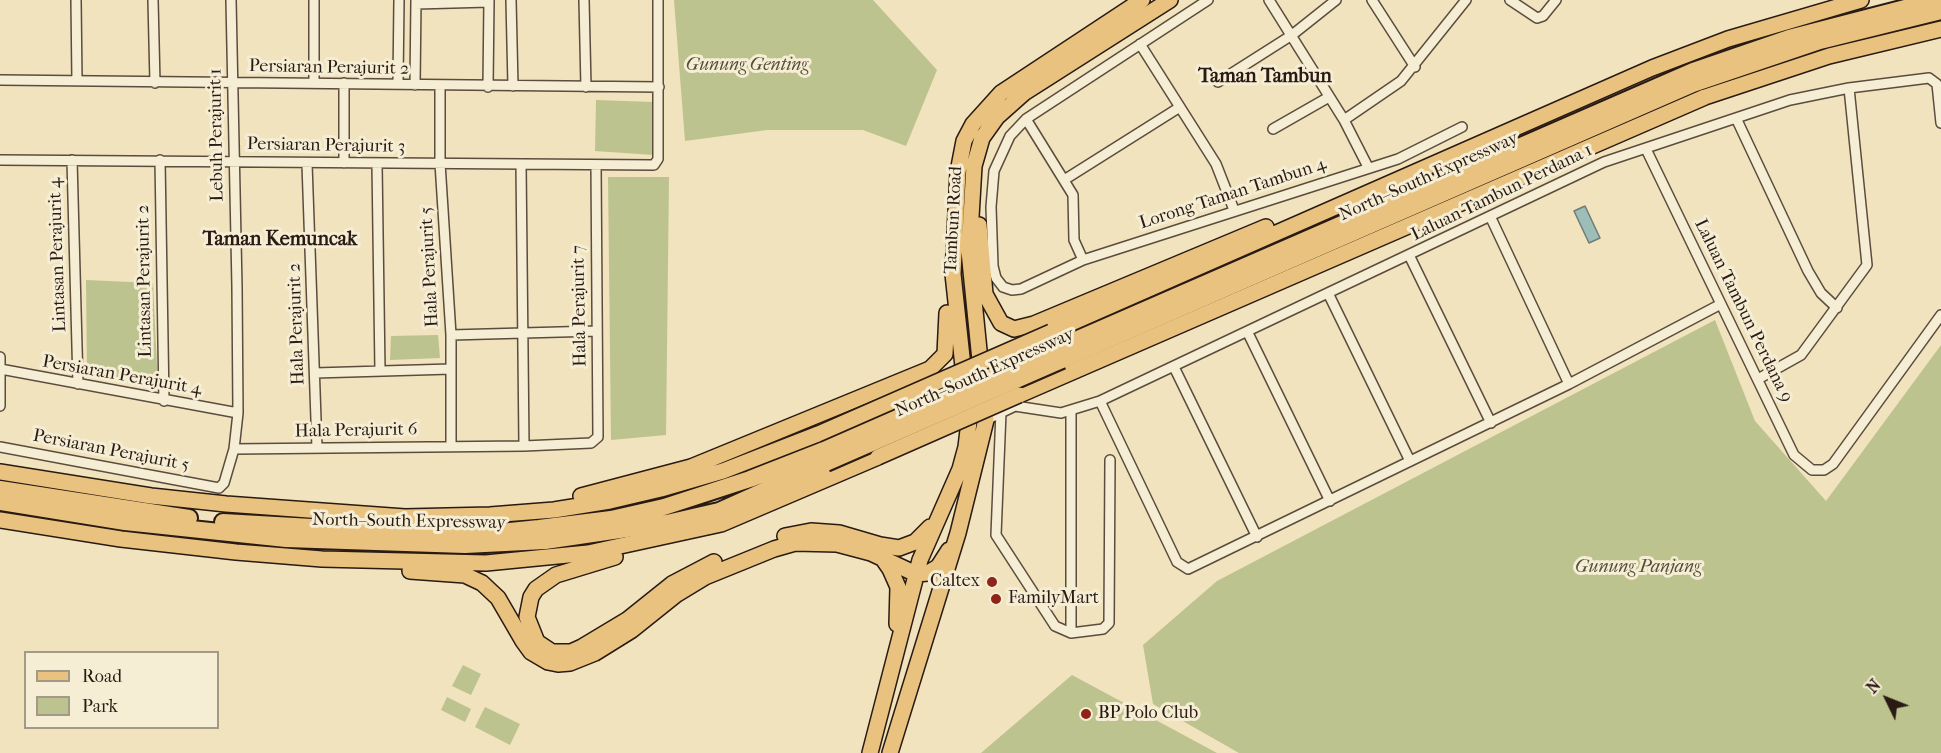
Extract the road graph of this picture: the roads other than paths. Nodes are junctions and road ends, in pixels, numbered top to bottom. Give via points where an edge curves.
1 (76, 0) edge
2 (153, 0) edge
3 (231, 0) edge
4 (314, 0) edge
5 (399, 0) edge
6 (511, 0) edge
7 (584, 0) edge
8 (658, 0) edge
9 (1142, 0) edge
10 (1170, 0) edge
11 (1208, 0) edge
12 (1269, 0) edge
13 (1336, 0) edge
14 (1372, 0) edge
15 (1466, 0) edge
16 (1510, 0) edge
17 (1556, 0) edge
18 (1861, 0) edge
19 (1936, 0) edge
20 (489, 1) edge
21 (416, 2) edge
22 (1941, 11) edge
23 (1941, 29) edge
24 (1292, 35) junction
25 (1140, 44) junction
26 (1415, 67) junction
27 (0, 80) edge
28 (77, 81) junction
29 (155, 82) junction
30 (314, 82) junction
31 (1218, 82) dead end
32 (232, 83) junction
33 (344, 83) junction
34 (398, 84) junction
35 (415, 85) junction
36 (440, 85) junction
37 (513, 86) junction
38 (488, 87) junction
39 (586, 87) junction
40 (658, 87) junction
41 (1849, 88) junction
42 (1329, 97) junction
43 (1180, 107) junction
44 (1736, 118) junction
45 (1026, 119) junction
46 (1344, 120) junction
47 (1941, 123) edge
48 (1462, 127) dead end
49 (1273, 129) dead end
50 (1646, 149) junction
51 (0, 160) edge
52 (72, 160) junction
53 (160, 160) junction
54 (234, 161) junction
55 (1440, 161) junction
56 (344, 163) junction
57 (307, 164) junction
58 (377, 164) junction
59 (440, 164) junction
60 (521, 164) junction
61 (596, 165) junction
62 (974, 166) junction
63 (1368, 167) junction
64 (1064, 180) junction
65 (1234, 210) junction
66 (1490, 216) junction
67 (1409, 255) junction
68 (1083, 260) junction
69 (953, 274) junction
70 (1328, 293) junction
71 (1721, 304) junction
72 (1837, 308) junction
73 (1941, 315) edge
74 (596, 331) junction
75 (1248, 333) junction
76 (523, 334) junction
77 (451, 335) junction
78 (1060, 354) junction
79 (0, 357) edge
80 (1174, 367) junction
81 (0, 369) edge
82 (451, 369) junction
83 (380, 371) junction
84 (315, 373) junction
85 (1758, 379) junction
86 (78, 384) junction
87 (1569, 384) junction
88 (164, 401) junction
89 (1100, 401) junction
90 (0, 406) edge
91 (1071, 410) junction
92 (1001, 412) junction
93 (238, 413) junction
94 (986, 420) junction
95 (1491, 423) junction
96 (591, 443) joint
97 (451, 446) junction
98 (524, 446) junction
99 (0, 447) edge
100 (317, 448) junction
101 (234, 449) junction
102 (822, 449) junction
103 (1110, 460) dead end
104 (1410, 461) junction
105 (0, 472) edge
106 (0, 489) edge
107 (1330, 501) junction
108 (0, 502) edge
109 (941, 513) junction
110 (490, 515) junction
111 (0, 520) edge
112 (721, 524) junction
113 (958, 534) junction
114 (1257, 537) junction
115 (882, 558) junction
116 (322, 559) junction
117 (916, 574) junction
118 (936, 607) junction
119 (905, 619) junction
120 (1071, 633) junction
121 (891, 678) junction
122 (870, 753) edge
123 (890, 753) edge

1 - 28 street
2 - 29 street
3 - 32 street, Lebuh Perajurit 1
4 - 30 street
5 - 34 street
6 - 37 street
7 - 39 street
8 - 40 street
9 - 69 main road via 1001,93 973,124 964,141 958,172
10 - 62 main road, Tambun Road via 1008,106 982,138
11 - 25 street
12 - 24 street
13 - 24 street
14 - 26 street
15 - 26 street
16 - 17 street via 1537,18
18 - 55 main road via 1696,52
19 - 78 highway, North–South Expressway via 1789,38 1693,71
20 - 21 street
20 - 38 street
21 - 35 street
22 - 78 highway, North–South Expressway via 1820,41 1683,88
23 - 112 main road, bridge via 1829,56 1705,97
24 - 31 street
24 - 42 street
25 - 43 street
25 - 45 street
26 - 46 street via 1394,87
27 - 28 street, Persiaran Perajurit 2
28 - 29 street, Persiaran Perajurit 2
29 - 32 street, Persiaran Perajurit 2
30 - 32 street, Persiaran Perajurit 2
30 - 33 street, Persiaran Perajurit 2
32 - 54 street, Lebuh Perajurit 1
33 - 34 street, Persiaran Perajurit 2
33 - 56 street
34 - 35 street, Persiaran Perajurit 2
35 - 36 street, Persiaran Perajurit 2
36 - 38 street, Persiaran Perajurit 2
36 - 59 street, Hala Perajurit 5
37 - 38 street, Persiaran Perajurit 2
37 - 39 street, Persiaran Perajurit 2
39 - 40 street, Persiaran Perajurit 2
40 - 61 street, Persiaran Perajurit 3 via 658,159 652,165
41 - 44 street, Laluan Tambun Perdana 1 via 1790,100
41 - 47 street, Laluan Tambun Perdana 1 via 1925,78 1937,84
41 - 72 street via 1867,265
42 - 46 street
42 - 49 street
43 - 64 street
43 - 65 street via 1222,173
44 - 50 street, Laluan Tambun Perdana 1
44 - 72 street via 1808,271 1821,293
45 - 64 street
45 - 68 street, Lorong Taman Tambun 4 via 1010,136 997,161 991,207 994,273 999,283 1012,290
46 - 63 street
48 - 63 street, Lorong Taman Tambun 4 via 1398,159
50 - 66 street, Laluan Tambun Perdana 1 via 1604,162
50 - 71 street, Laluan Tambun Perdana 9
51 - 52 street, Persiaran Perajurit 3
52 - 53 street, Persiaran Perajurit 3
52 - 86 street, Lintasan Perajurit 4
53 - 54 street, Persiaran Perajurit 3
53 - 88 street, Lintasan Perajurit 2
54 - 57 street, Persiaran Perajurit 3
54 - 93 street, Lebuh Perajurit 1
55 - 62 main road via 1415,165 1014,329 1001,322 985,294 979,184
55 - 102 main road, bridge via 1051,332
56 - 57 street, Persiaran Perajurit 3
56 - 58 street, Persiaran Perajurit 3
57 - 84 street, Hala Perajurit 2
58 - 59 street, Persiaran Perajurit 3
58 - 83 street
59 - 60 street, Persiaran Perajurit 3
59 - 77 street, Hala Perajurit 5
60 - 61 street, Persiaran Perajurit 3
60 - 76 street
61 - 74 street, Hala Perajurit 7
62 - 94 main road, Tambun Road via 969,250
63 - 65 street, Lorong Taman Tambun 4
64 - 68 street via 1073,195 1074,240
65 - 68 street, Lorong Taman Tambun 4
66 - 67 street, Laluan Tambun Perdana 1
66 - 87 street
67 - 70 street, Laluan Tambun Perdana 1
67 - 95 street
69 - 109 main road, Tambun Road via 969,422 960,469
69 - 110 main road via 948,291 945,354 930,369 691,467 644,482
70 - 75 street, Laluan Tambun Perdana 1
70 - 104 street
71 - 85 street, Laluan Tambun Perdana 9
71 - 87 street
72 - 85 street via 1801,355
73 - 85 street, Laluan Tambun Perdana 9 via 1840,454 1824,470 1812,470 1794,455
74 - 76 street
74 - 96 street, Hala Perajurit 7 via 598,436
75 - 80 street, Laluan Tambun Perdana 1
75 - 107 street
76 - 77 street
76 - 98 street
77 - 82 street, Hala Perajurit 5
78 - 102 highway, North–South Expressway, bridge
79 - 81 street
80 - 89 street, Laluan Tambun Perdana 1
80 - 114 street
81 - 86 street, Persiaran Perajurit 4
81 - 90 street
82 - 83 street
82 - 97 street, Hala Perajurit 5
83 - 84 street
84 - 100 street, Hala Perajurit 2
86 - 88 street, Persiaran Perajurit 4
87 - 95 street
88 - 93 street, Persiaran Perajurit 4
89 - 91 street, Laluan Tambun Perdana 1
89 - 114 street via 1177,562 1191,568
91 - 92 street, Laluan Tambun Perdana 1 via 1061,413 1015,406
91 - 120 street
92 - 94 street, Laluan Tambun Perdana 1
92 - 120 street via 996,535 1055,626
93 - 101 street, Lebuh Perajurit 1
94 - 113 main road, Tambun Road
95 - 104 street
96 - 98 street, Hala Perajurit 6
97 - 98 street, Hala Perajurit 6
97 - 100 street, Hala Perajurit 6
99 - 101 street, Persiaran Perajurit 5 via 217,488 223,485
100 - 101 street, Hala Perajurit 6
102 - 106 highway, North–South Expressway via 750,479 664,507 611,519 500,532 419,533 221,521
102 - 108 highway, North–South Expressway via 719,511 545,541 465,545 286,539 125,522
102 - 110 main road via 661,489 565,508
103 - 120 street via 1108,625
104 - 107 street
105 - 110 main road via 226,504 405,517
107 - 114 street
109 - 112 main road via 923,536 899,548 839,533 812,531 733,554 672,584 603,636 571,652 552,652 532,634 527,617 531,597 556,575 691,537
109 - 117 main road, Tambun Road
111 - 116 main road via 121,539
112 - 116 main road via 588,553 544,558 486,562
113 - 117 main road via 938,567
113 - 118 main road, Tambun Road
115 - 116 main road via 837,544 795,543 774,549 705,577 595,653 558,664 531,651 498,598 475,578 343,567
115 - 117 main road
115 - 121 main road via 898,587
117 - 119 main road, Tambun Road
118 - 119 main road via 934,598 922,592
118 - 123 main road
119 - 121 main road, Tambun Road
121 - 122 main road, Tambun Road

